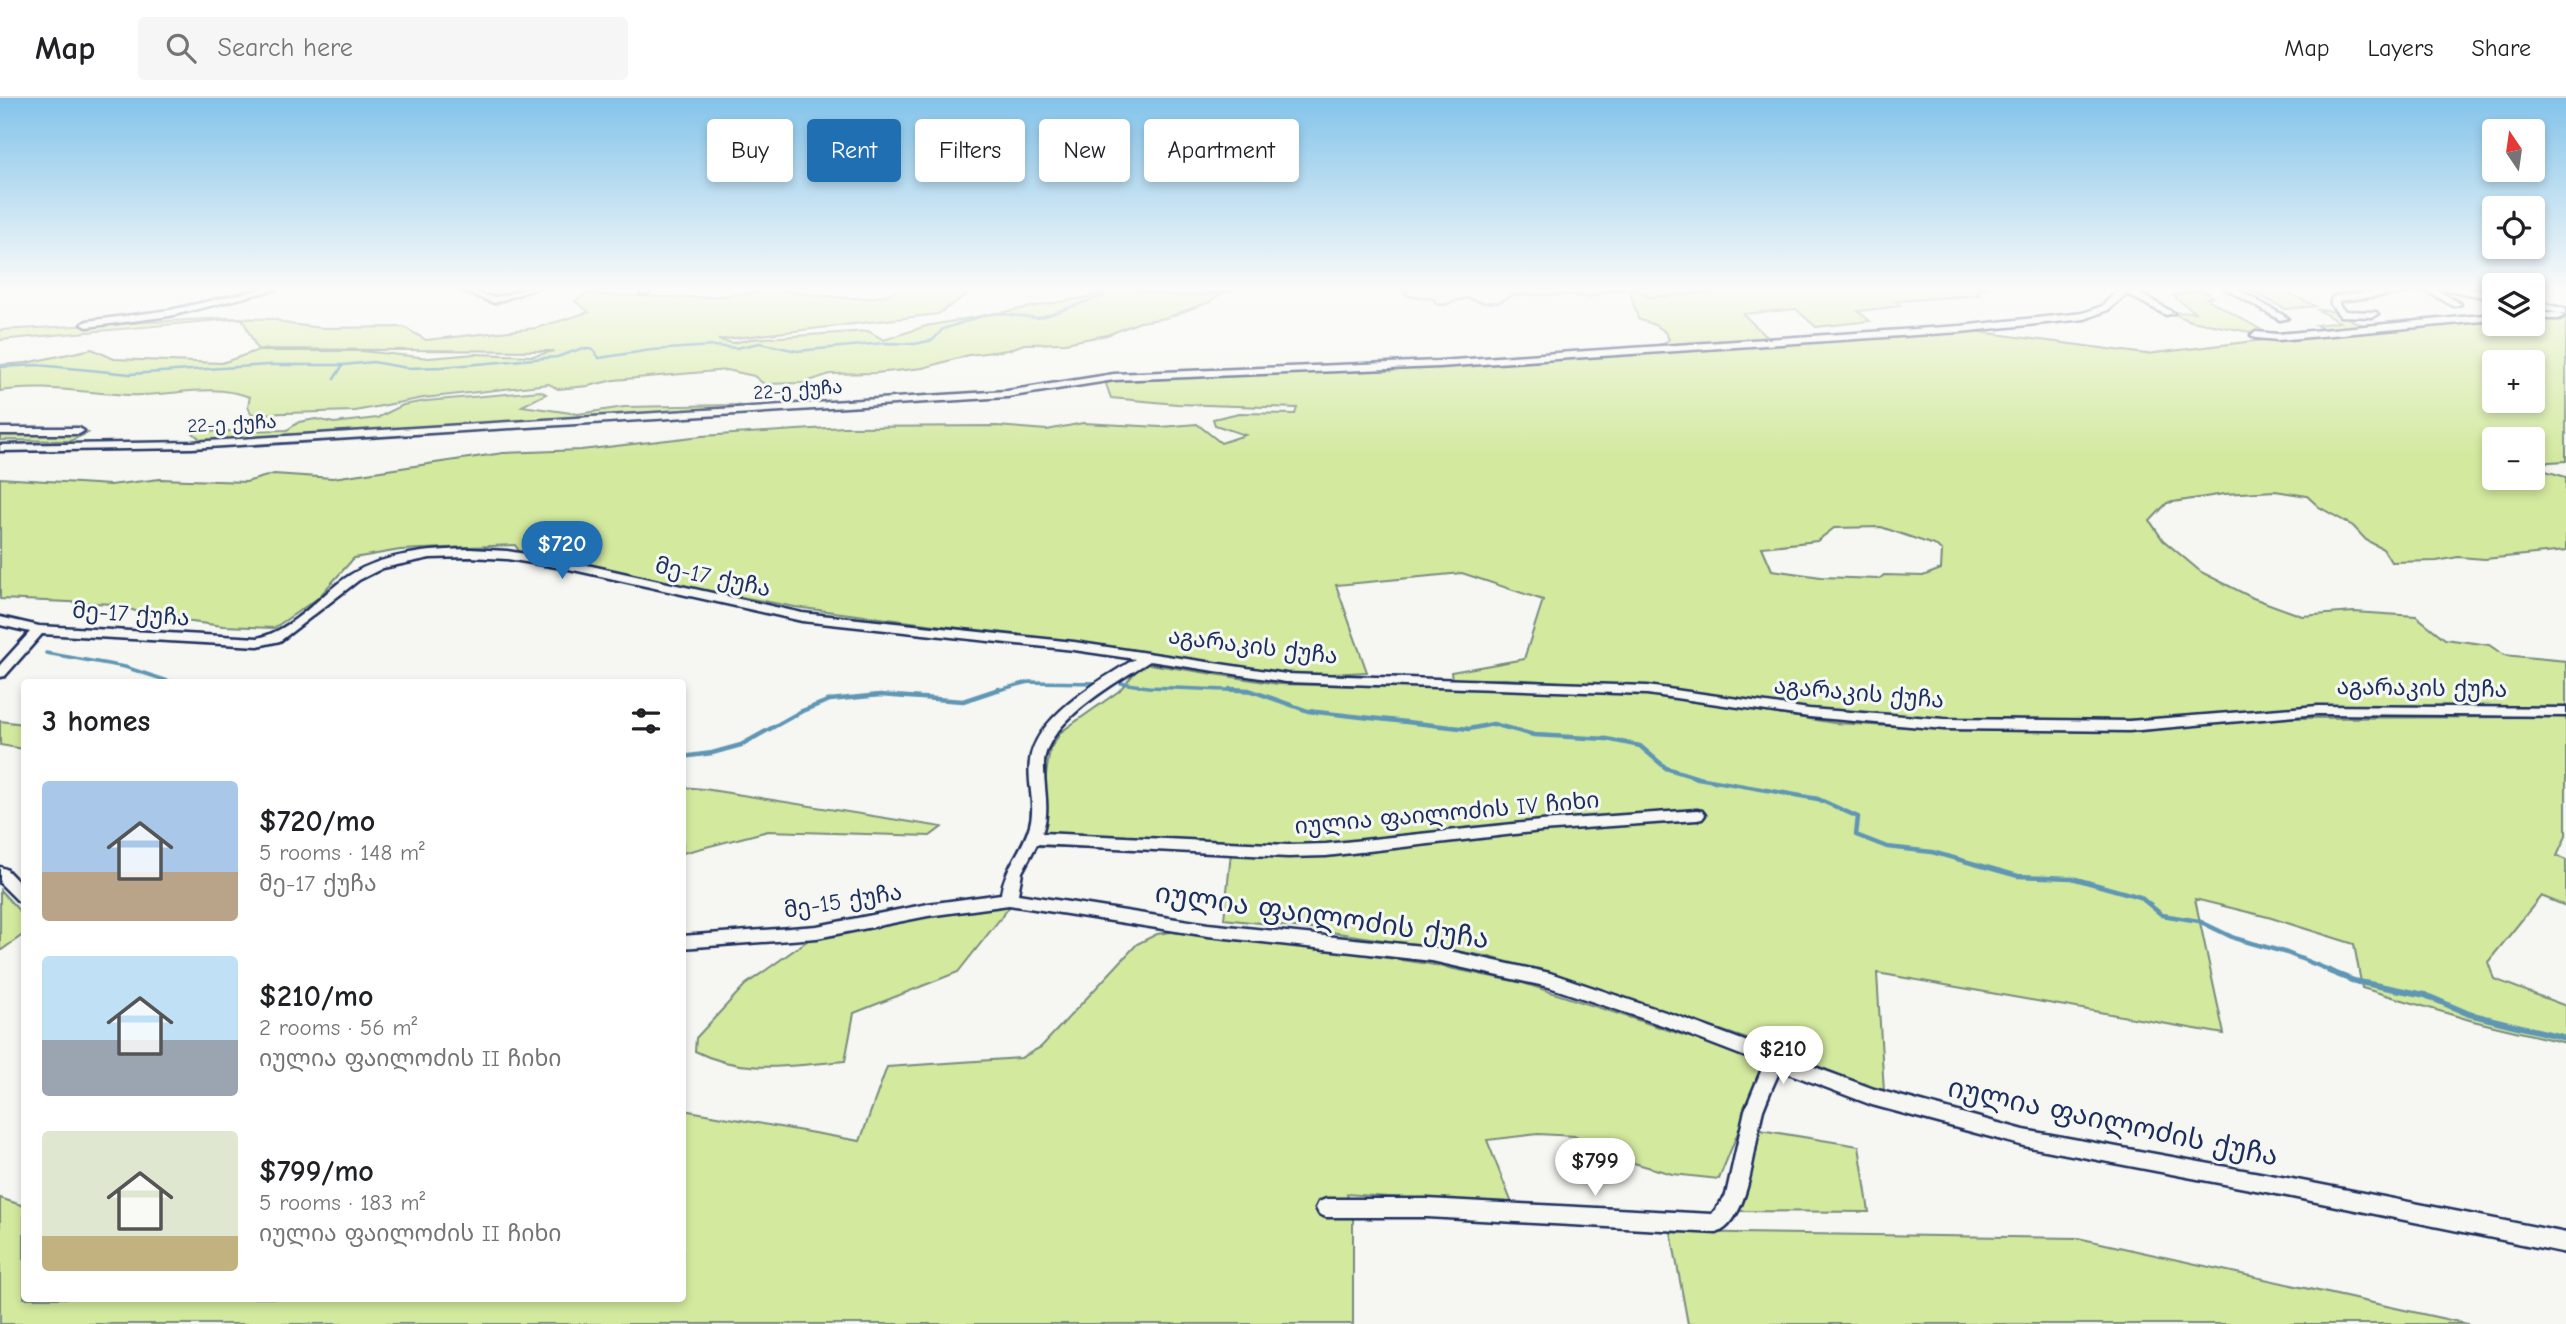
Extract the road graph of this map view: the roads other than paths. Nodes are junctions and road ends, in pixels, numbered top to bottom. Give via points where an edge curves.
1 (1745, 344) edge
2 (0, 431) edge
3 (79, 431) dead end
4 (0, 448) edge
5 (0, 621) edge
6 (39, 630) junction
7 (1149, 656) junction
8 (0, 673) edge
9 (2566, 712) edge
10 (1697, 815) dead end
11 (1033, 838) junction
12 (0, 873) edge
13 (21, 894) edge
14 (1009, 899) junction
15 (686, 942) edge
16 (1774, 1062) junction
17 (1326, 1208) dead end
18 (2566, 1243) edge

1 - 4 street, 22-ე ქუჩა via 1439,364 1114,377 1007,394 553,423 192,444
2 - 3 street
5 - 6 street, მე-17 ქუჩა
6 - 7 street, მე-17 ქუჩა via 258,642 275,638 355,576 379,565 430,554 470,553 569,565 802,617
6 - 8 street
7 - 9 street, აგარაკის ქუჩა via 1286,678 1647,690 1809,713 1944,724 2130,726 2318,710
7 - 11 street via 1063,716 1045,736 1037,760 1040,802
10 - 11 street, იულია ფაილოძის IV ჩიხი via 1541,826 1326,850
11 - 14 street via 1014,874
12 - 13 street
14 - 15 street, მე-15 ქუჩა via 817,932
14 - 16 street, იულია ფაილოძის ქუჩა via 1208,930 1432,954 1550,980
16 - 17 street via 1754,1110 1735,1198 1717,1224 1427,1208
16 - 18 street, იულია ფაილოძის ქუჩა via 1872,1097 2024,1138

